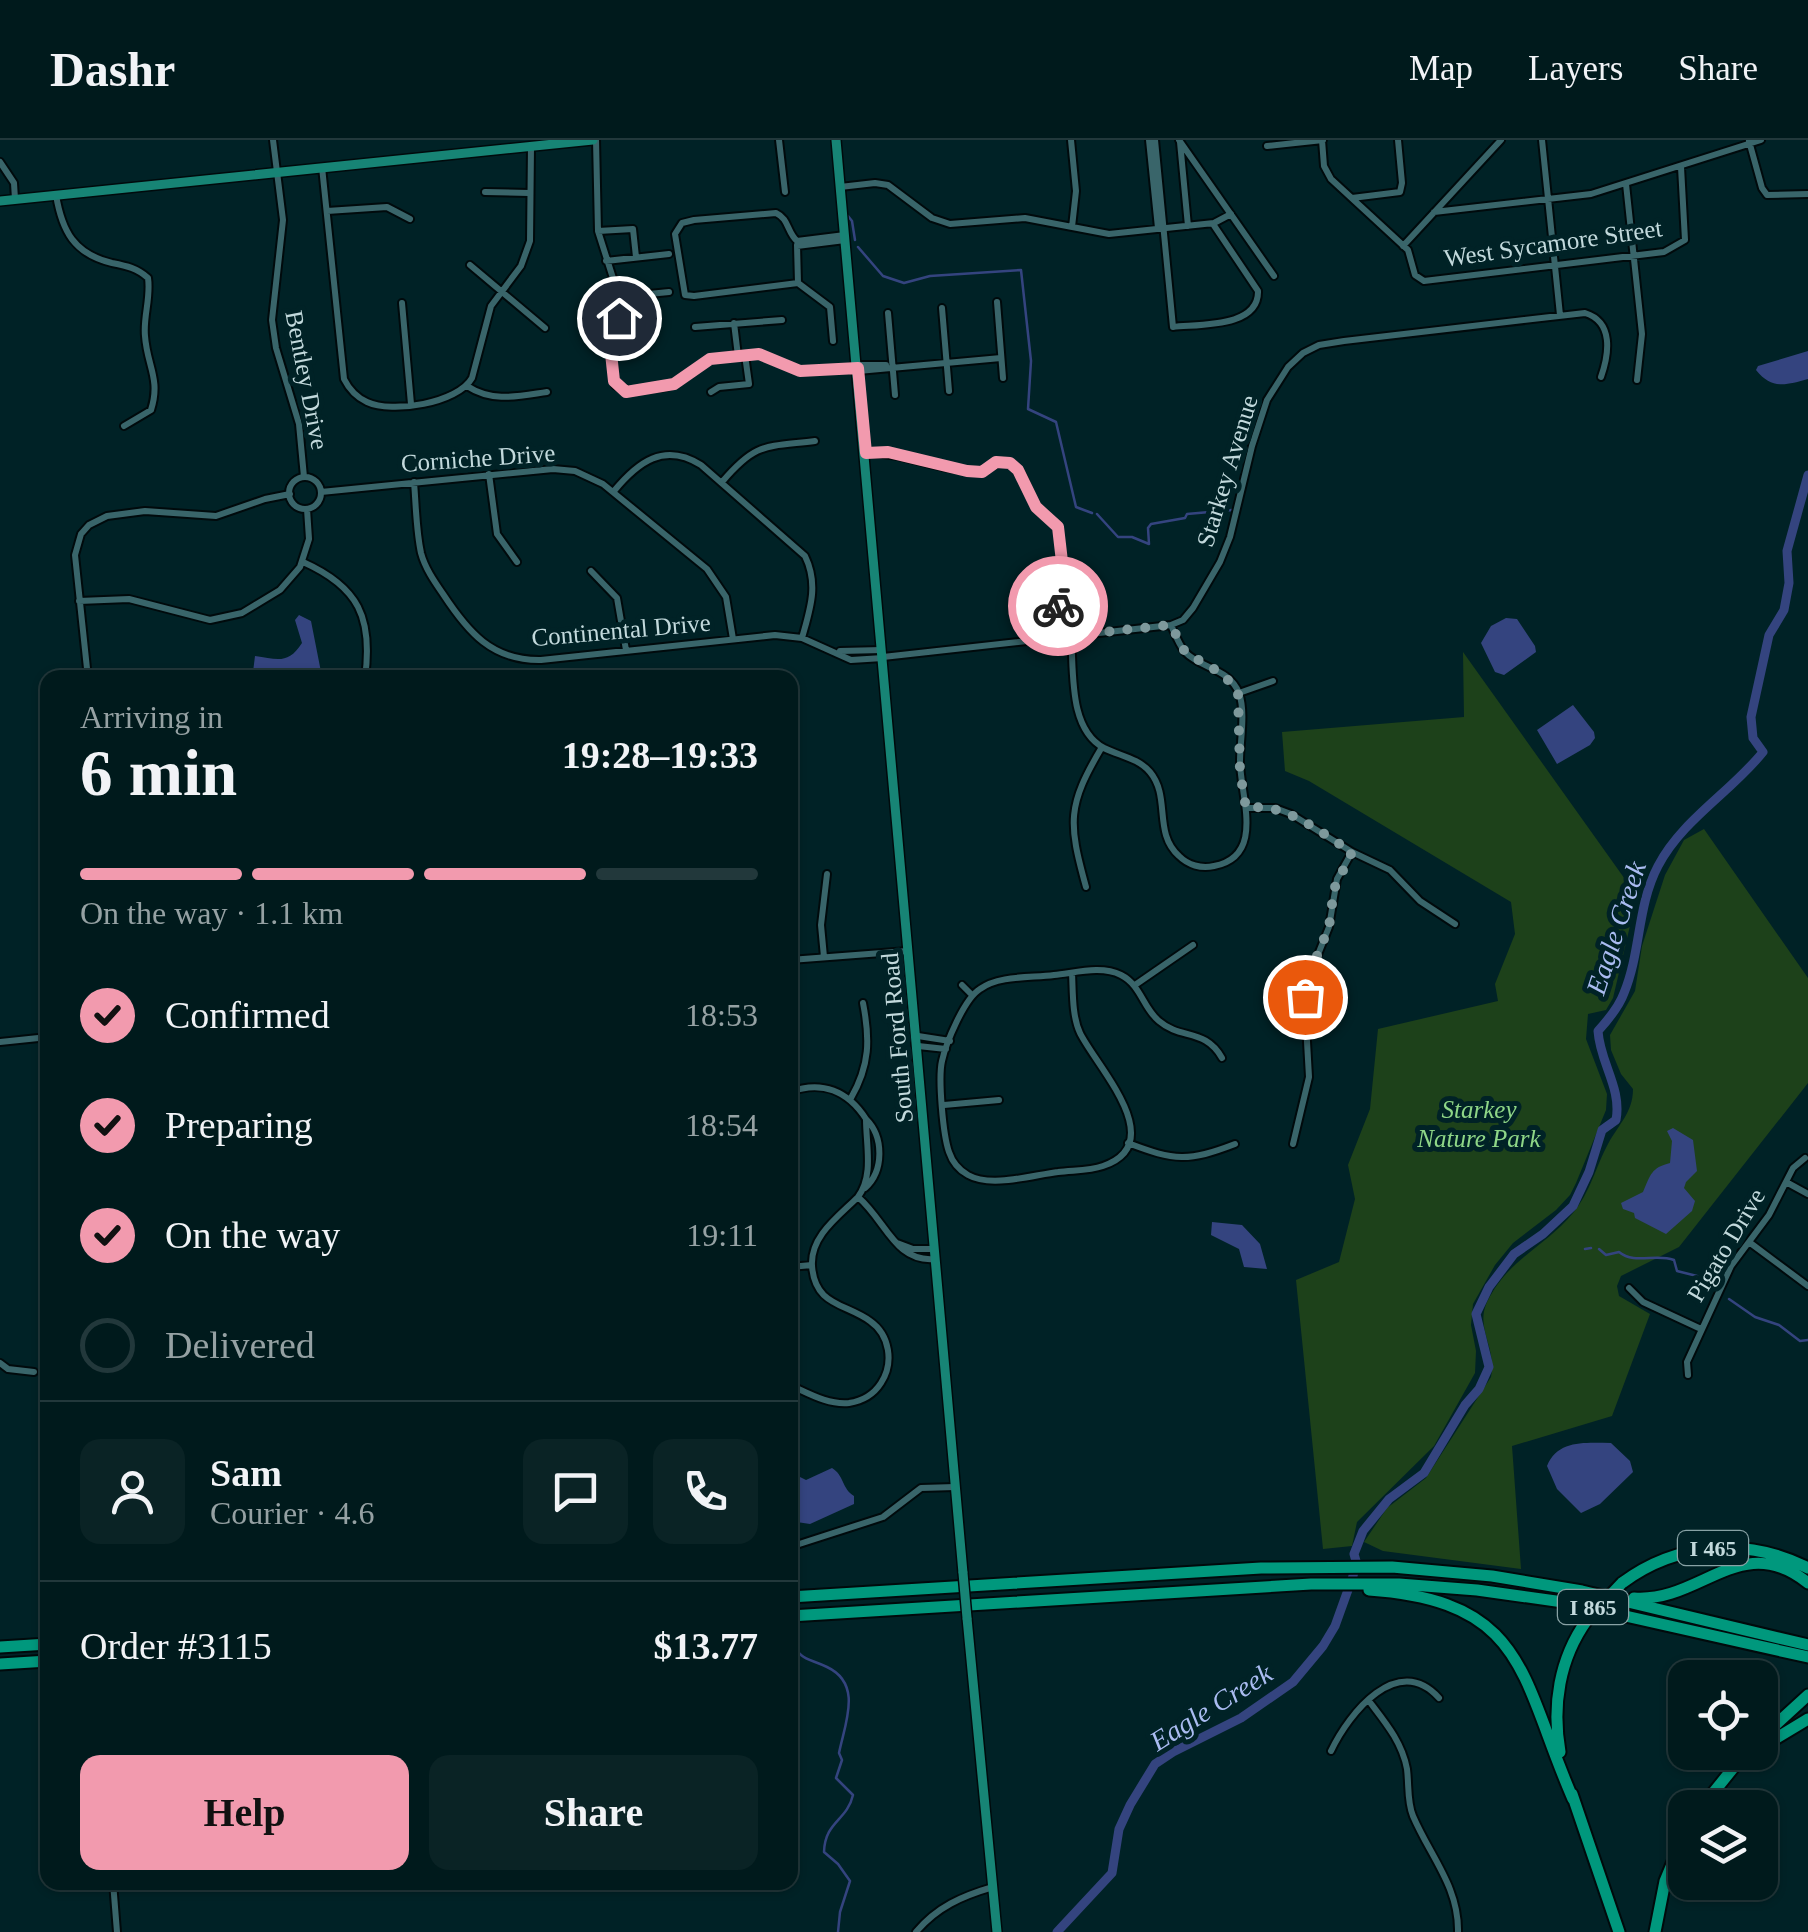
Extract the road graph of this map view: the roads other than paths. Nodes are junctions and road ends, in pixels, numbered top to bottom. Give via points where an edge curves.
1 (273, 140) edge
2 (594, 140) edge
3 (779, 140) edge
4 (836, 140) edge
5 (1071, 140) edge
6 (1152, 140) edge
7 (1179, 140) edge
8 (1322, 140) edge
9 (1398, 140) edge
10 (1501, 140) edge
11 (1542, 140) edge
12 (1761, 140) edge
13 (1749, 142) edge
14 (532, 146) junction
15 (1266, 146) dead end
16 (0, 162) edge
17 (322, 165) junction
18 (1681, 166) junction
19 (276, 170) junction
20 (1626, 184) junction
21 (840, 186) junction
22 (485, 192) dead end
23 (785, 192) dead end
24 (529, 193) junction
25 (56, 194) junction
26 (1808, 194) edge
27 (1352, 198) junction
28 (16, 199) junction
29 (0, 200) edge
30 (1549, 200) junction
31 (327, 210) junction
32 (1434, 212) junction
33 (1231, 214) junction
34 (410, 219) dead end
35 (1212, 223) junction
36 (1188, 226) junction
37 (1072, 227) junction
38 (1161, 228) junction
39 (598, 231) junction
40 (846, 238) junction
41 (797, 244) junction
42 (1404, 246) junction
43 (669, 254) dead end
44 (1635, 256) junction
45 (636, 257) junction
46 (606, 261) junction
47 (470, 265) dead end
48 (1556, 266) junction
49 (1274, 276) dead end
50 (798, 284) junction
51 (501, 292) junction
52 (668, 292) dead end
53 (619, 297) junction
54 (997, 302) dead end
55 (402, 303) dead end
56 (942, 308) dead end
57 (888, 313) dead end
58 (1560, 315) junction
59 (782, 320) dead end
60 (734, 324) junction
61 (695, 327) dead end
62 (545, 328) dead end
63 (834, 341) dead end
64 (741, 356) junction
65 (1001, 358) junction
66 (947, 362) junction
67 (892, 366) junction
68 (858, 368) junction
69 (1600, 377) dead end
70 (1002, 378) dead end
71 (1636, 380) dead end
72 (468, 386) junction
73 (950, 390) dead end
74 (547, 392) dead end
75 (711, 392) dead end
76 (894, 395) dead end
77 (412, 404) junction
78 (124, 426) dead end
79 (816, 441) dead end
80 (866, 453) junction
81 (489, 474) junction
82 (304, 477) junction
83 (414, 482) junction
84 (722, 482) junction
85 (614, 491) junction
86 (321, 492) junction
87 (290, 494) junction
88 (307, 508) junction
89 (304, 562) junction
90 (516, 562) dead end
91 (591, 571) dead end
92 (79, 601) junction
93 (1067, 605) junction
94 (1068, 618) dead end
95 (1171, 625) junction
96 (1070, 636) junction
97 (802, 638) junction
98 (1046, 638) junction
99 (734, 639) junction
100 (626, 650) junction
101 (882, 655) junction
102 (87, 670) edge
103 (367, 670) edge
104 (1273, 681) dead end
105 (1238, 693) junction
106 (1102, 747) junction
107 (1246, 808) junction
108 (1352, 852) junction
109 (827, 874) dead end
110 (1086, 887) dead end
111 (1455, 924) dead end
112 (1193, 945) dead end
113 (909, 951) junction
114 (824, 956) junction
115 (798, 959) edge
116 (1072, 973) junction
117 (962, 985) dead end
118 (1135, 985) junction
119 (972, 995) junction
120 (863, 1002) dead end
121 (40, 1038) edge
122 (918, 1041) junction
123 (0, 1042) edge
124 (948, 1045) junction
125 (1222, 1058) dead end
126 (798, 1091) edge
127 (851, 1098) junction
128 (1000, 1100) dead end
129 (944, 1105) junction
130 (1128, 1143) junction
131 (1235, 1144) dead end
132 (1293, 1144) dead end
133 (1805, 1158) dead end
134 (1786, 1182) junction
135 (1808, 1194) edge
136 (858, 1197) junction
137 (1749, 1242) junction
138 (934, 1254) junction
139 (812, 1266) junction
140 (798, 1267) edge
141 (1808, 1286) edge
142 (1629, 1288) dead end
143 (1701, 1329) junction
144 (0, 1364) edge
145 (34, 1372) dead end
146 (1688, 1375) dead end
147 (798, 1388) edge
148 (955, 1487) junction
149 (798, 1545) edge
150 (1808, 1568) edge
151 (1808, 1584) edge
152 (1372, 1587) junction
153 (1582, 1591) junction
154 (798, 1598) edge
155 (798, 1616) edge
156 (40, 1644) edge
157 (1808, 1645) edge
158 (0, 1646) edge
159 (1808, 1657) edge
160 (40, 1662) edge
161 (0, 1664) edge
162 (1808, 1694) edge
163 (1439, 1698) dead end
164 (1368, 1701) junction
165 (1808, 1719) edge
166 (1778, 1722) edge
167 (1778, 1737) edge
168 (1331, 1751) dead end
169 (1733, 1770) edge
170 (1714, 1790) edge
171 (1573, 1799) junction
172 (1668, 1874) edge
173 (993, 1887) junction
174 (114, 1890) edge
175 (117, 1932) edge
176 (916, 1932) edge
177 (997, 1932) edge
178 (1458, 1932) edge
179 (1619, 1932) edge
180 (1656, 1932) edge

1 - 19 street, Bentley Drive
2 - 14 main road
2 - 39 street
3 - 23 street
4 - 21 main road, South Ford Road
5 - 37 street
6 - 38 street
7 - 33 street
7 - 36 street
8 - 15 street
8 - 27 street via 1327,172
9 - 27 street via 1400,192
10 - 32 street
11 - 30 street
12 - 13 street
13 - 18 street
13 - 26 street via 1767,195
14 - 17 main road
14 - 24 street
16 - 28 street
17 - 19 main road
17 - 31 street
18 - 20 street
18 - 44 street, West Sycamore Street via 1686,240
19 - 25 main road
19 - 82 street, Bentley Drive via 283,220 272,320 299,424
20 - 30 street
20 - 44 street
21 - 37 street via 888,185 942,223 1025,218
21 - 40 main road, South Ford Road
22 - 24 street
24 - 51 street via 530,240
25 - 28 main road
25 - 78 street via 67,236 81,250 148,278 144,334 155,396 151,410
27 - 42 street
28 - 29 main road
30 - 32 street
30 - 48 street
31 - 34 street via 387,206
31 - 77 street via 344,379 371,404
32 - 42 street
33 - 35 street
33 - 49 street
35 - 36 street
35 - 38 street via 1258,290 1258,300 1242,317 1172,327
36 - 38 street
37 - 38 street via 1110,234
39 - 45 street via 633,229
39 - 46 street
40 - 41 street
40 - 68 main road, South Ford Road
41 - 50 street
41 - 50 street via 776,213 682,223 676,234 685,294
42 - 48 street, West Sycamore Street via 1424,281
43 - 45 street
44 - 48 street, West Sycamore Street
44 - 71 street via 1642,334
45 - 46 street
46 - 53 street
47 - 51 street
48 - 58 street
50 - 63 street via 828,304
51 - 62 street
51 - 72 street
52 - 53 street
53 - 64 street via 610,344 614,381 626,392 666,387 701,362
54 - 65 street
55 - 77 street
56 - 66 street
57 - 67 street
58 - 69 street via 1589,313 1601,322 1607,338
58 - 95 street, Starkey Avenue via 1344,341 1303,353 1267,400 1220,562 1193,608
59 - 60 street
60 - 61 street
60 - 64 street
64 - 68 street via 770,356 800,371
64 - 75 street via 749,384
65 - 66 street
65 - 70 street
66 - 67 street
66 - 73 street
67 - 68 street
67 - 76 street
68 - 80 main road, South Ford Road
72 - 74 street via 495,398
72 - 77 street via 447,399
79 - 84 street via 756,449
80 - 93 street via 967,471 1010,463 1036,507 1058,527
80 - 101 main road, South Ford Road
81 - 83 street, Corniche Drive
81 - 85 street, Corniche Drive via 574,471
81 - 90 street via 497,534
82 - 86 street via 315,480
82 - 87 street
83 - 86 street, Corniche Drive
83 - 100 street, Continental Drive via 426,566 478,640 507,656 533,660
84 - 85 street via 686,457 661,454 639,464
84 - 97 street via 805,556 814,594
85 - 99 street, Corniche Drive via 716,579 729,604
86 - 88 street
87 - 88 street via 294,504
87 - 92 street via 209,516 145,511 94,521 76,547
88 - 89 street
89 - 92 street via 280,590 219,620 122,598
89 - 103 street via 336,580 360,608
91 - 100 street via 616,598
92 - 102 street
93 - 94 street
93 - 98 street via 1044,608
95 - 96 street
95 - 105 street via 1185,652 1224,675
96 - 98 street
96 - 106 street via 1081,722
97 - 99 street, Continental Drive
97 - 101 street, Continental Drive via 834,651
98 - 101 street
99 - 100 street, Continental Drive
101 - 113 main road, South Ford Road
104 - 105 street
105 - 107 street
106 - 107 street via 1138,762 1154,778 1166,839 1188,863 1209,867 1233,857 1247,835
106 - 110 street via 1072,814
107 - 108 street via 1283,810
108 - 111 street via 1390,870
108 - 132 street via 1307,982 1308,1077
109 - 114 street
112 - 118 street
113 - 114 street
113 - 122 main road, South Ford Road
114 - 115 street
116 - 118 street via 1111,971
116 - 119 street via 995,982
116 - 130 street via 1077,1025 1126,1107
117 - 119 street
118 - 125 street via 1157,1019 1209,1041
119 - 124 street
120 - 127 street via 868,1059
121 - 123 street
122 - 124 street
122 - 138 main road, South Ford Road
124 - 129 street via 940,1071
126 - 127 street via 820,1087
127 - 136 street via 876,1132 879,1159
128 - 129 street
129 - 130 street via 950,1156 976,1178 1097,1168
130 - 131 street via 1185,1159
133 - 134 street, Pigato Drive
134 - 135 street
134 - 137 street, Pigato Drive
136 - 138 street via 896,1242
136 - 139 street via 819,1237
137 - 141 street
137 - 143 street, Pigato Drive via 1730,1266
138 - 148 main road, South Ford Road
139 - 140 street
139 - 147 street via 824,1295 881,1333 887,1371 876,1389 850,1402
142 - 143 street via 1642,1302
143 - 146 street, Pigato Drive
144 - 145 street
148 - 149 street via 922,1488 883,1518
148 - 173 main road, South Ford Road, bridge
150 - 171 highway, I 465, bridge via 1763,1551 1718,1547 1661,1560 1622,1583 1587,1620 1568,1657 1556,1704
151 - 153 highway via 1784,1568 1748,1563 1660,1597
152 - 155 highway via 1275,1586
152 - 159 highway, I 865 via 1465,1588 1553,1600
152 - 171 highway via 1444,1602 1500,1639 1527,1679
153 - 154 highway, I 865 via 1492,1576 1317,1566
153 - 157 highway, I 865
156 - 158 highway
160 - 161 highway
162 - 166 highway
163 - 164 street via 1429,1686 1406,1680
164 - 168 street
164 - 178 street via 1400,1746 1410,1810 1444,1871
165 - 167 highway
169 - 170 highway
171 - 179 highway, I 465
172 - 180 highway
173 - 176 street via 940,1908
173 - 177 main road, South Ford Road
174 - 175 street

